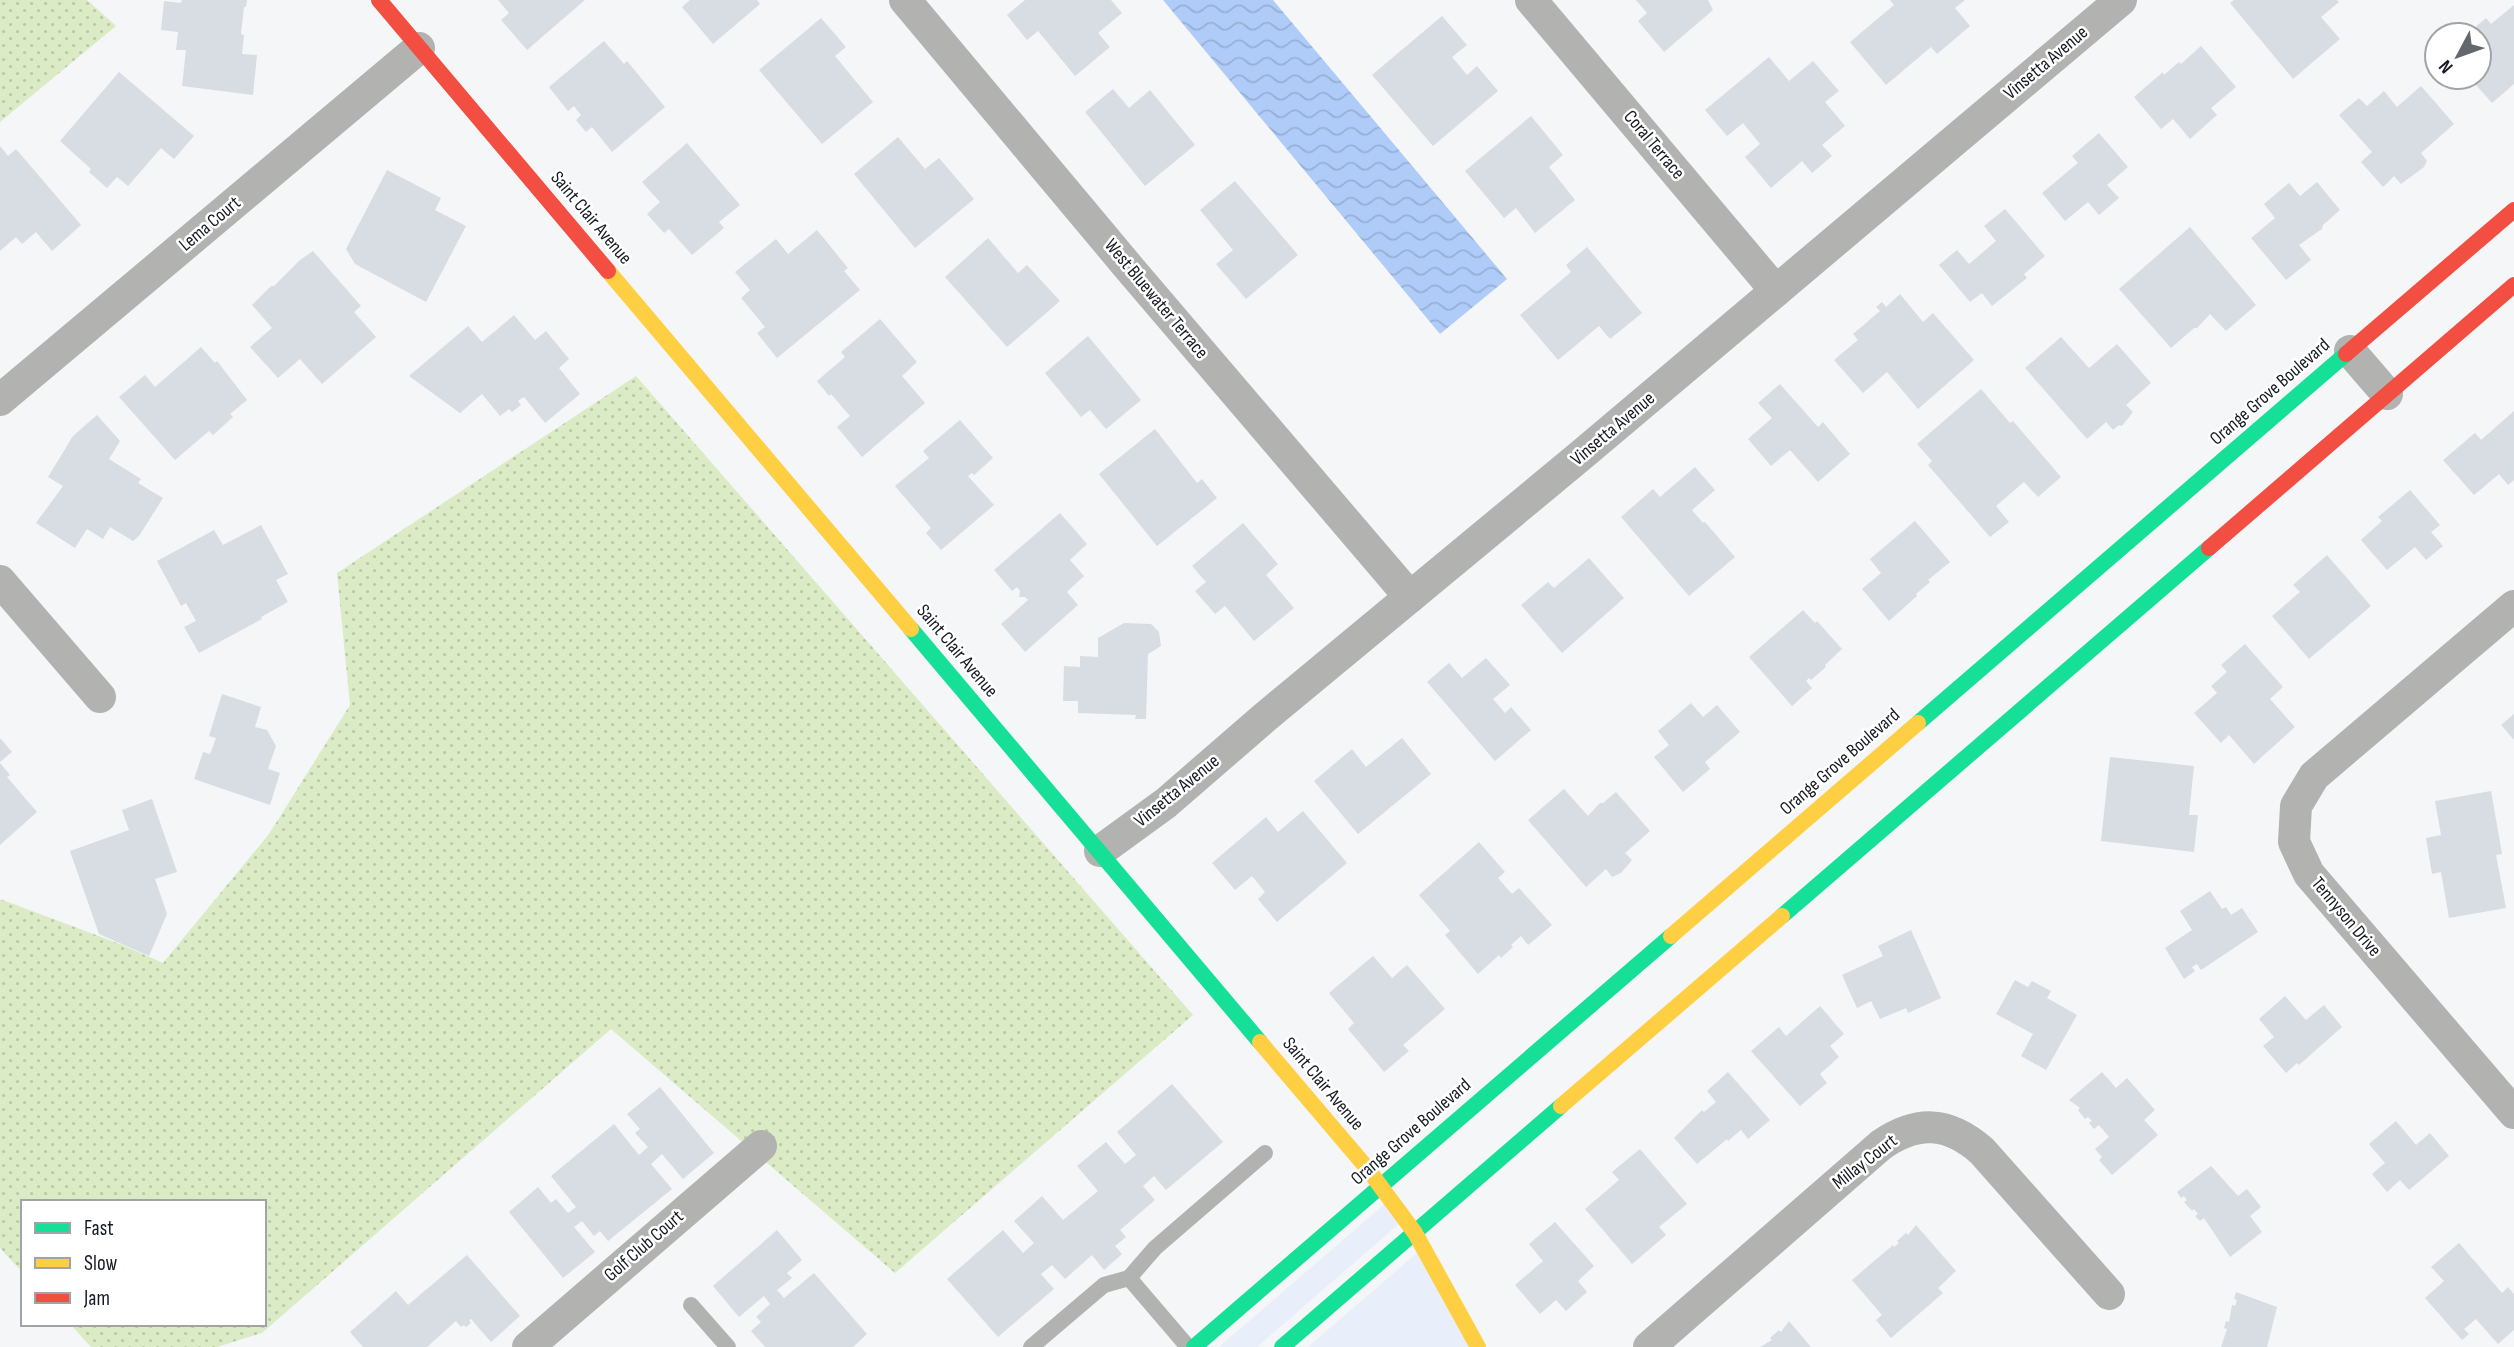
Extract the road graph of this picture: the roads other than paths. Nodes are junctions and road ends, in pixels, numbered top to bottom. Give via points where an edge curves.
1 (379, 0) edge
2 (905, 0) edge
3 (1531, 0) edge
4 (2121, 0) edge
5 (419, 48) junction
6 (2514, 210) edge
7 (2514, 285) edge
8 (1776, 291) junction
9 (2350, 351) junction
10 (2387, 394) junction
11 (0, 400) edge
12 (0, 581) edge
13 (1410, 597) junction
14 (2514, 606) edge
15 (100, 696) dead end
16 (1100, 851) junction
17 (2514, 1113) edge
18 (761, 1146) dead end
19 (1265, 1153) dead end
20 (1381, 1186) junction
21 (1415, 1233) junction
22 (1129, 1278) junction
23 (2109, 1294) dead end
24 (691, 1305) dead end
25 (528, 1347) edge
26 (728, 1347) edge
27 (1031, 1347) edge
28 (1188, 1347) edge
29 (1194, 1347) edge
30 (1282, 1347) edge
31 (1478, 1347) edge
32 (1649, 1347) edge

1 - 5 street, Saint Clair Avenue
2 - 13 street, West Bluewater Terrace
3 - 8 street, Coral Terrace
4 - 8 street, Vinsetta Avenue
5 - 11 street, Lema Court
5 - 16 street, Saint Clair Avenue
6 - 9 street, Orange Grove Boulevard
7 - 10 street
8 - 13 street, Vinsetta Avenue
9 - 10 street
9 - 20 street, Orange Grove Boulevard
10 - 21 street
12 - 15 street
13 - 16 street, Vinsetta Avenue via 1166,803
14 - 17 street, Tennyson Drive via 2314,776 2296,806 2294,842 2309,874
16 - 20 street, Saint Clair Avenue
18 - 25 street, Golf Club Court
19 - 22 lane via 1156,1248
20 - 21 street, Saint Clair Avenue
20 - 29 street, Orange Grove Boulevard
21 - 30 street
21 - 31 street, Saint Clair Avenue
22 - 27 lane via 1104,1285
22 - 28 lane
23 - 32 street, Millay Court via 1982,1151 1957,1133 1920,1127 1881,1146
24 - 26 lane

